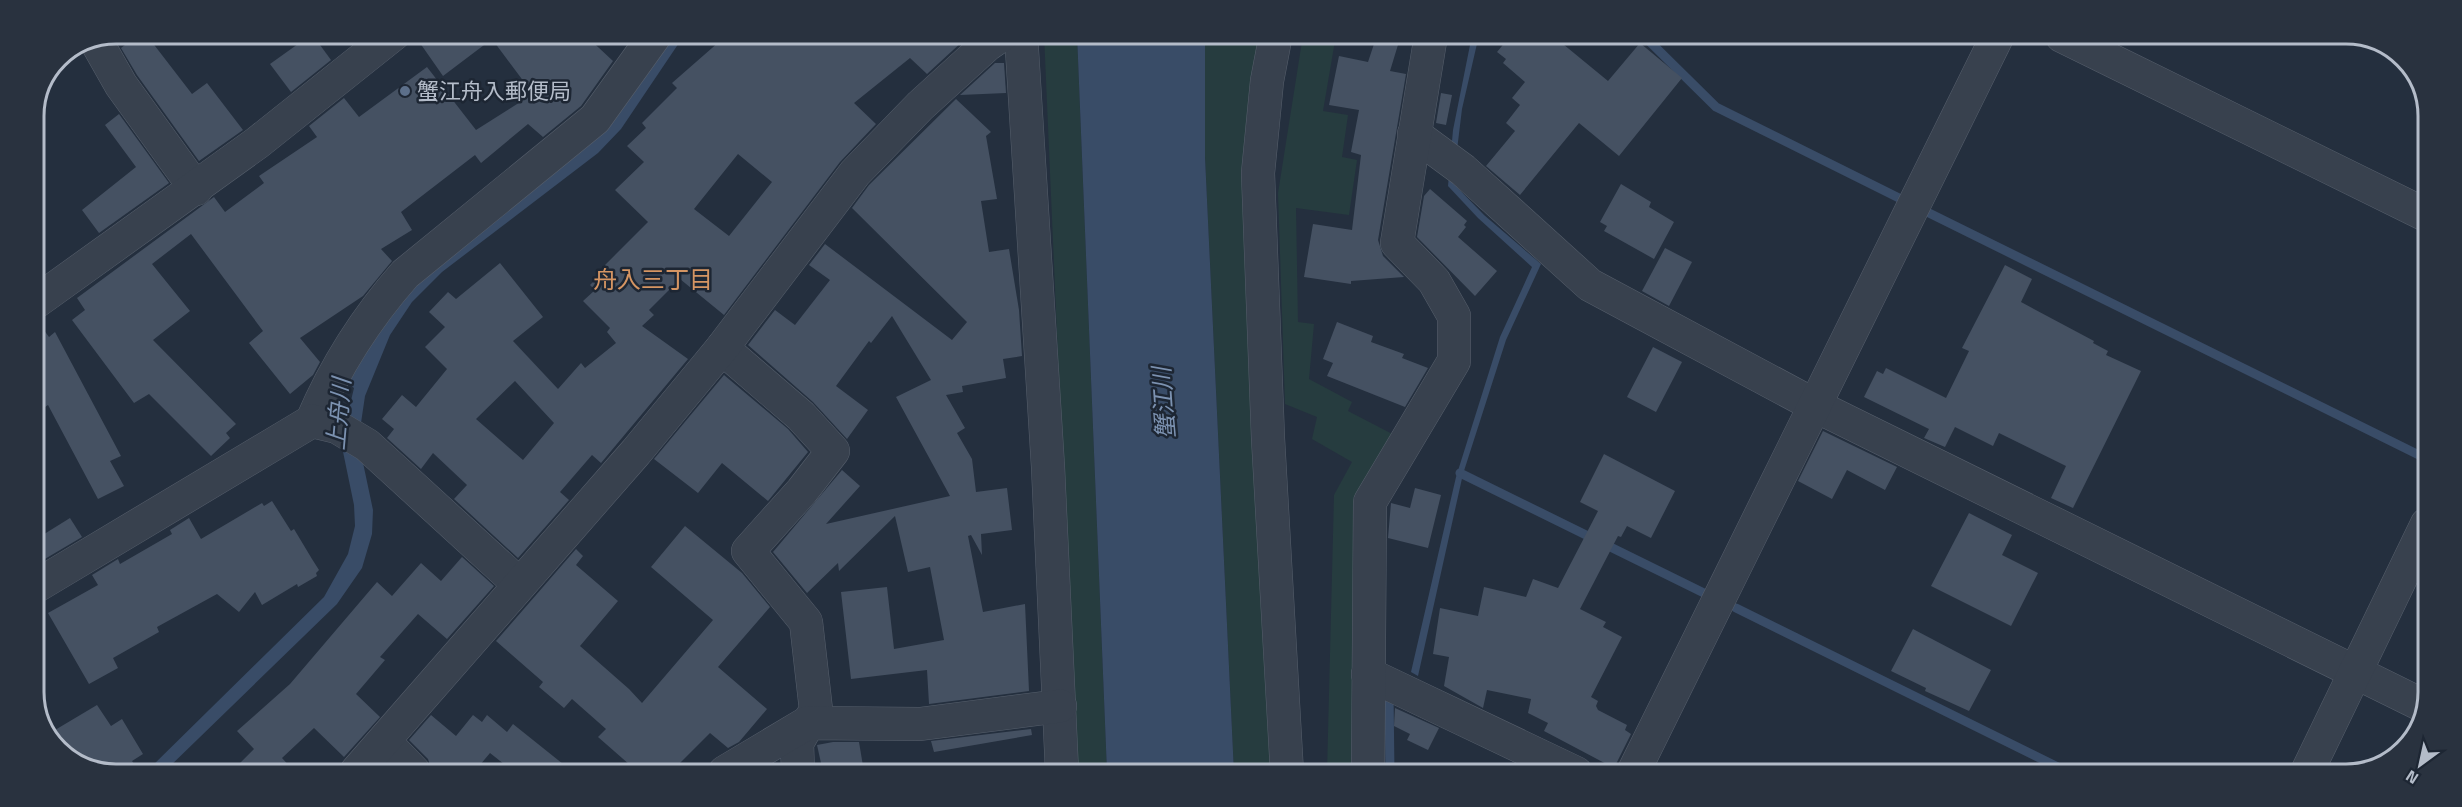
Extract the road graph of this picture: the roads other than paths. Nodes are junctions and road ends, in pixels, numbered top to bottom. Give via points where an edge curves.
1 (382, 44) edge
2 (649, 44) edge
3 (988, 44) edge
4 (1022, 44) edge
5 (1273, 44) edge
6 (1429, 44) edge
7 (1994, 44) edge
8 (2078, 44) edge
9 (99, 46) edge
10 (1414, 134) junction
11 (196, 189) junction
12 (2418, 211) edge
13 (44, 296) edge
14 (722, 348) junction
15 (1816, 406) junction
16 (325, 424) junction
17 (2418, 542) edge
18 (44, 582) edge
19 (519, 584) junction
20 (2355, 672) junction
21 (1368, 674) junction
22 (2418, 703) edge
23 (1060, 706) junction
24 (807, 723) junction
25 (384, 741) junction
26 (363, 764) edge
27 (407, 764) edge
28 (738, 764) edge
29 (798, 764) edge
30 (1062, 764) edge
31 (1286, 764) edge
32 (1368, 764) edge
33 (1557, 764) edge
34 (1637, 764) edge
35 (2311, 764) edge

1 - 11 street
2 - 16 street via 595,119 405,274 385,296 327,386
3 - 14 street via 855,173
4 - 23 street
5 - 31 street via 1258,173
6 - 10 street
7 - 15 street
8 - 12 street
9 - 11 street via 121,85
10 - 15 street via 1452,162 1590,285
10 - 21 street via 1397,243 1434,281 1454,316 1454,361 1370,502
11 - 13 street
14 - 19 street
14 - 24 street via 801,416 833,452 748,551 806,622 816,710
15 - 20 street
15 - 34 street
16 - 18 street
16 - 19 street via 368,445
17 - 20 street
19 - 25 street
20 - 22 street
20 - 35 street
21 - 32 street
21 - 33 street
23 - 24 street via 920,724
23 - 30 street
24 - 28 street
24 - 29 street via 797,743
25 - 26 street
25 - 27 street

